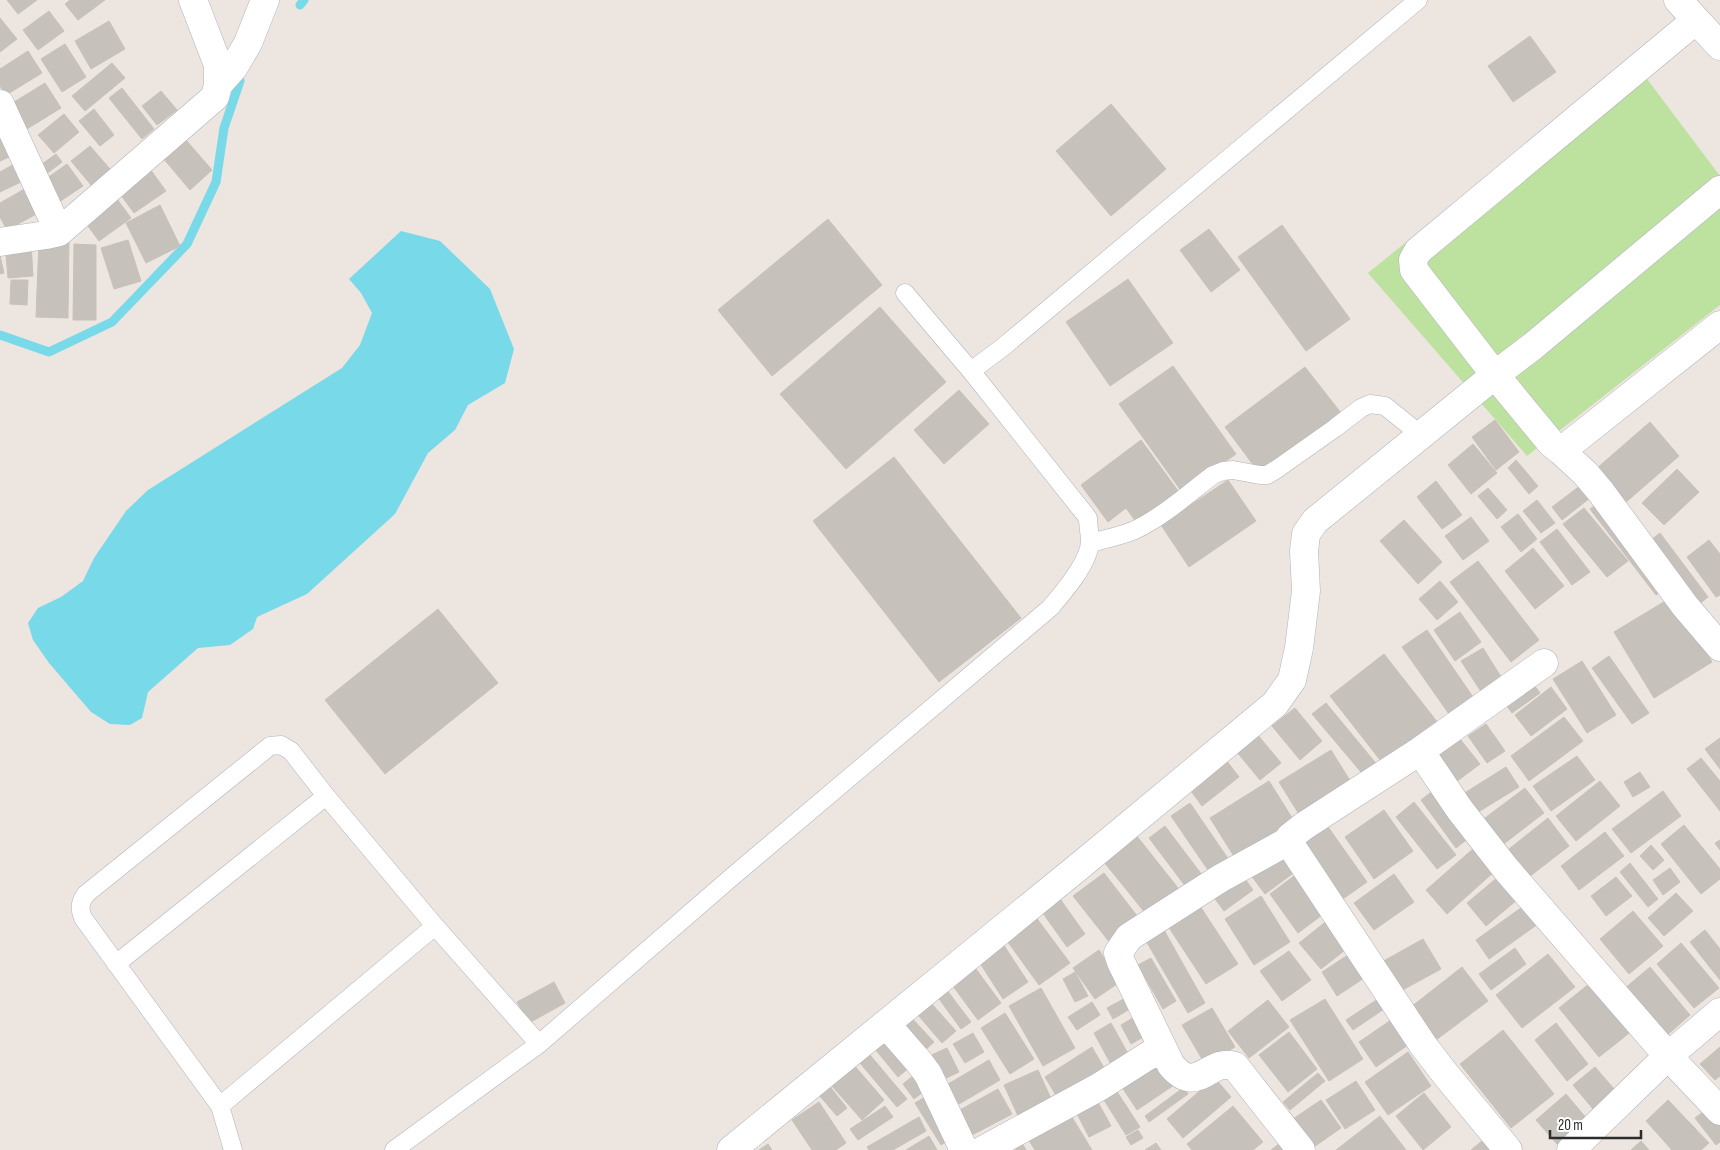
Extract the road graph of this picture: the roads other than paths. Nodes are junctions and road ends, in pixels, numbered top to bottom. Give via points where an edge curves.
1 (193, 0) edge
2 (265, 0) edge
3 (1418, 0) edge
4 (1678, 0) edge
5 (1696, 20) junction
6 (1720, 46) edge
7 (217, 91) junction
8 (0, 104) edge
9 (1720, 190) edge
10 (59, 232) junction
11 (0, 242) edge
12 (905, 293) dead end
13 (1720, 325) edge
14 (971, 371) junction
15 (1495, 375) junction
16 (1421, 435) junction
17 (1562, 451) junction
18 (1090, 543) junction
19 (1720, 647) edge
20 (1544, 663) dead end
21 (1420, 751) junction
22 (326, 796) junction
23 (1290, 840) junction
24 (435, 926) junction
25 (116, 964) junction
26 (1720, 1012) edge
27 (886, 1024) junction
28 (539, 1044) junction
29 (1162, 1047) junction
30 (1668, 1056) junction
31 (220, 1106) junction
32 (1720, 1111) edge
33 (233, 1150) edge
34 (394, 1150) edge
35 (731, 1150) edge
36 (964, 1150) edge
37 (983, 1150) edge
38 (1301, 1150) edge
39 (1508, 1150) edge
40 (1571, 1150) edge

1 - 7 street via 218,65
2 - 7 street via 248,43
3 - 14 lane
4 - 5 street
5 - 6 street
5 - 15 street via 1418,251 1413,260 1414,270
7 - 10 street
8 - 10 street
9 - 15 street
10 - 11 street
12 - 14 lane
13 - 17 street
14 - 18 lane via 1088,518
15 - 16 street
15 - 17 street
16 - 18 lane via 1385,406 1370,404 1266,475 1233,470 1212,475 1144,525
16 - 27 street via 1315,521 1306,534 1306,591 1299,648 1292,680 1275,704
17 - 19 street via 1601,492
18 - 28 lane via 1069,586 1050,608
20 - 21 street
21 - 23 street via 1304,826
21 - 30 street via 1506,869
22 - 24 lane
22 - 25 lane
22 - 25 lane via 291,751 281,745 270,746 83,898 80,905 83,918
23 - 29 street via 1221,878 1129,937 1122,946 1118,953 1121,962
23 - 39 street via 1423,1045
24 - 28 lane
24 - 31 lane
25 - 31 lane
26 - 30 street
27 - 35 street
27 - 36 street via 928,1074
28 - 34 lane
29 - 37 street via 1099,1087
29 - 38 street via 1175,1070 1188,1078 1197,1078 1220,1066 1235,1066
30 - 32 street
30 - 40 street
31 - 33 lane

